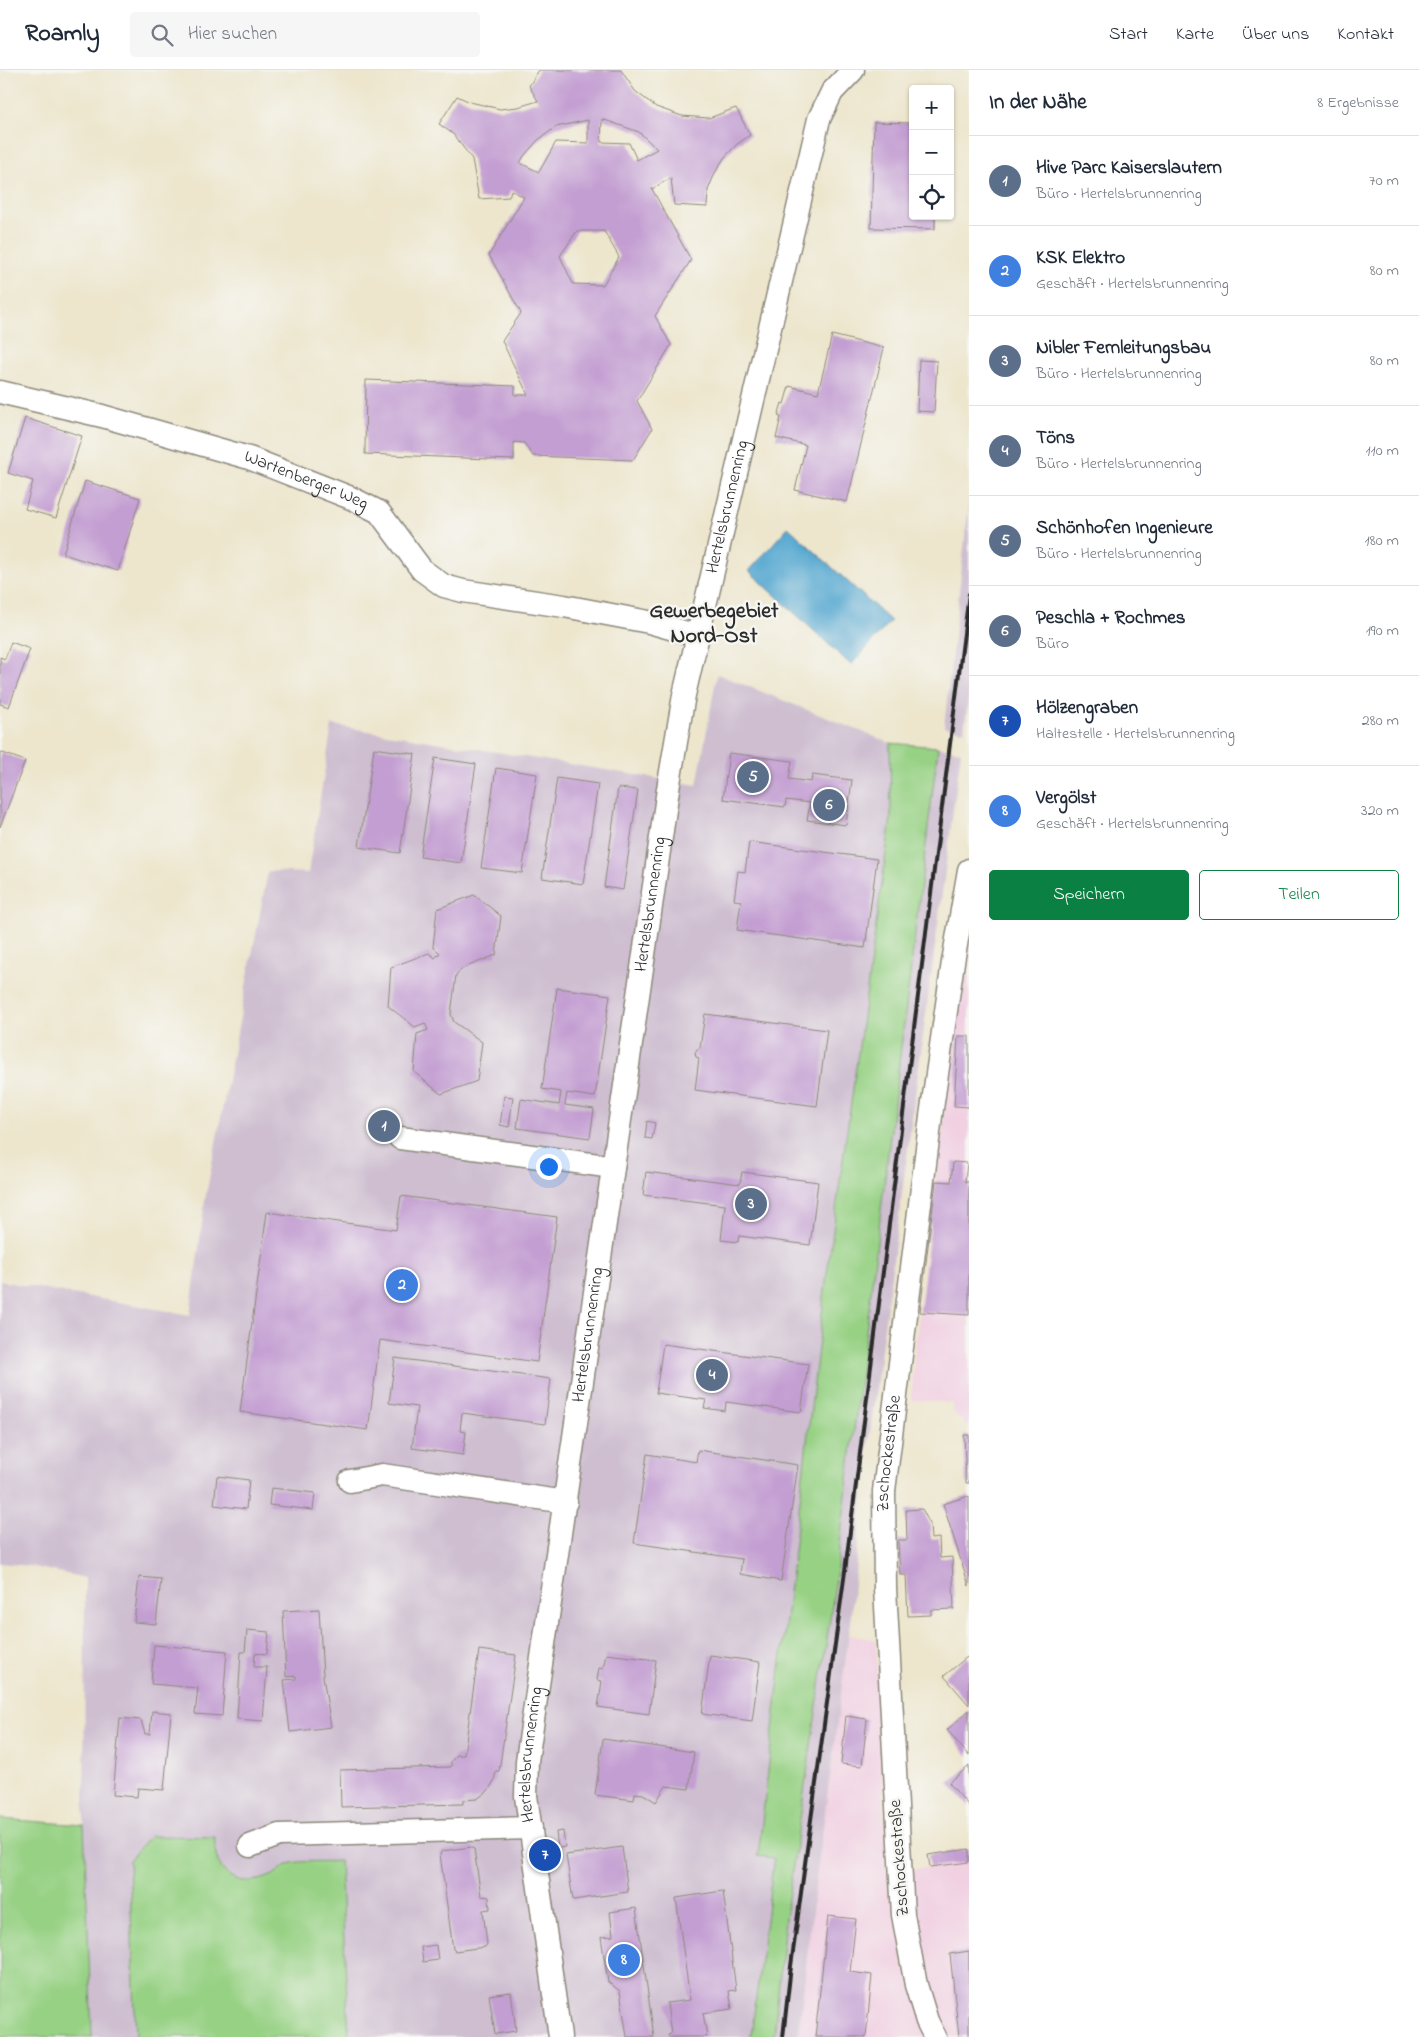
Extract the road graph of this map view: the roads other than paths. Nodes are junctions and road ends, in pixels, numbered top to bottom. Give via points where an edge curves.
1 (854, 70) edge
2 (0, 392) edge
3 (698, 636) junction
4 (969, 870) edge
5 (400, 1138) dead end
6 (613, 1167) junction
7 (350, 1481) dead end
8 (566, 1502) junction
9 (531, 1828) junction
10 (250, 1846) dead end
11 (560, 2037) edge
12 (935, 2037) edge

1 - 3 street, Hertelsbrunnenring via 832,92 819,119
2 - 3 street, Wartenberger Weg via 102,416 249,458 351,498 379,512 422,570 444,586 649,622
3 - 6 street, Hertelsbrunnenring via 668,789
4 - 12 street, Zschockestraße via 931,1116 884,1490 885,1588 903,1915 916,1985
5 - 6 street
6 - 8 street, Hertelsbrunnenring
7 - 8 street via 382,1475
8 - 9 street, Hertelsbrunnenring via 527,1761 526,1796
9 - 10 street via 278,1835
9 - 11 street, Hertelsbrunnenring

